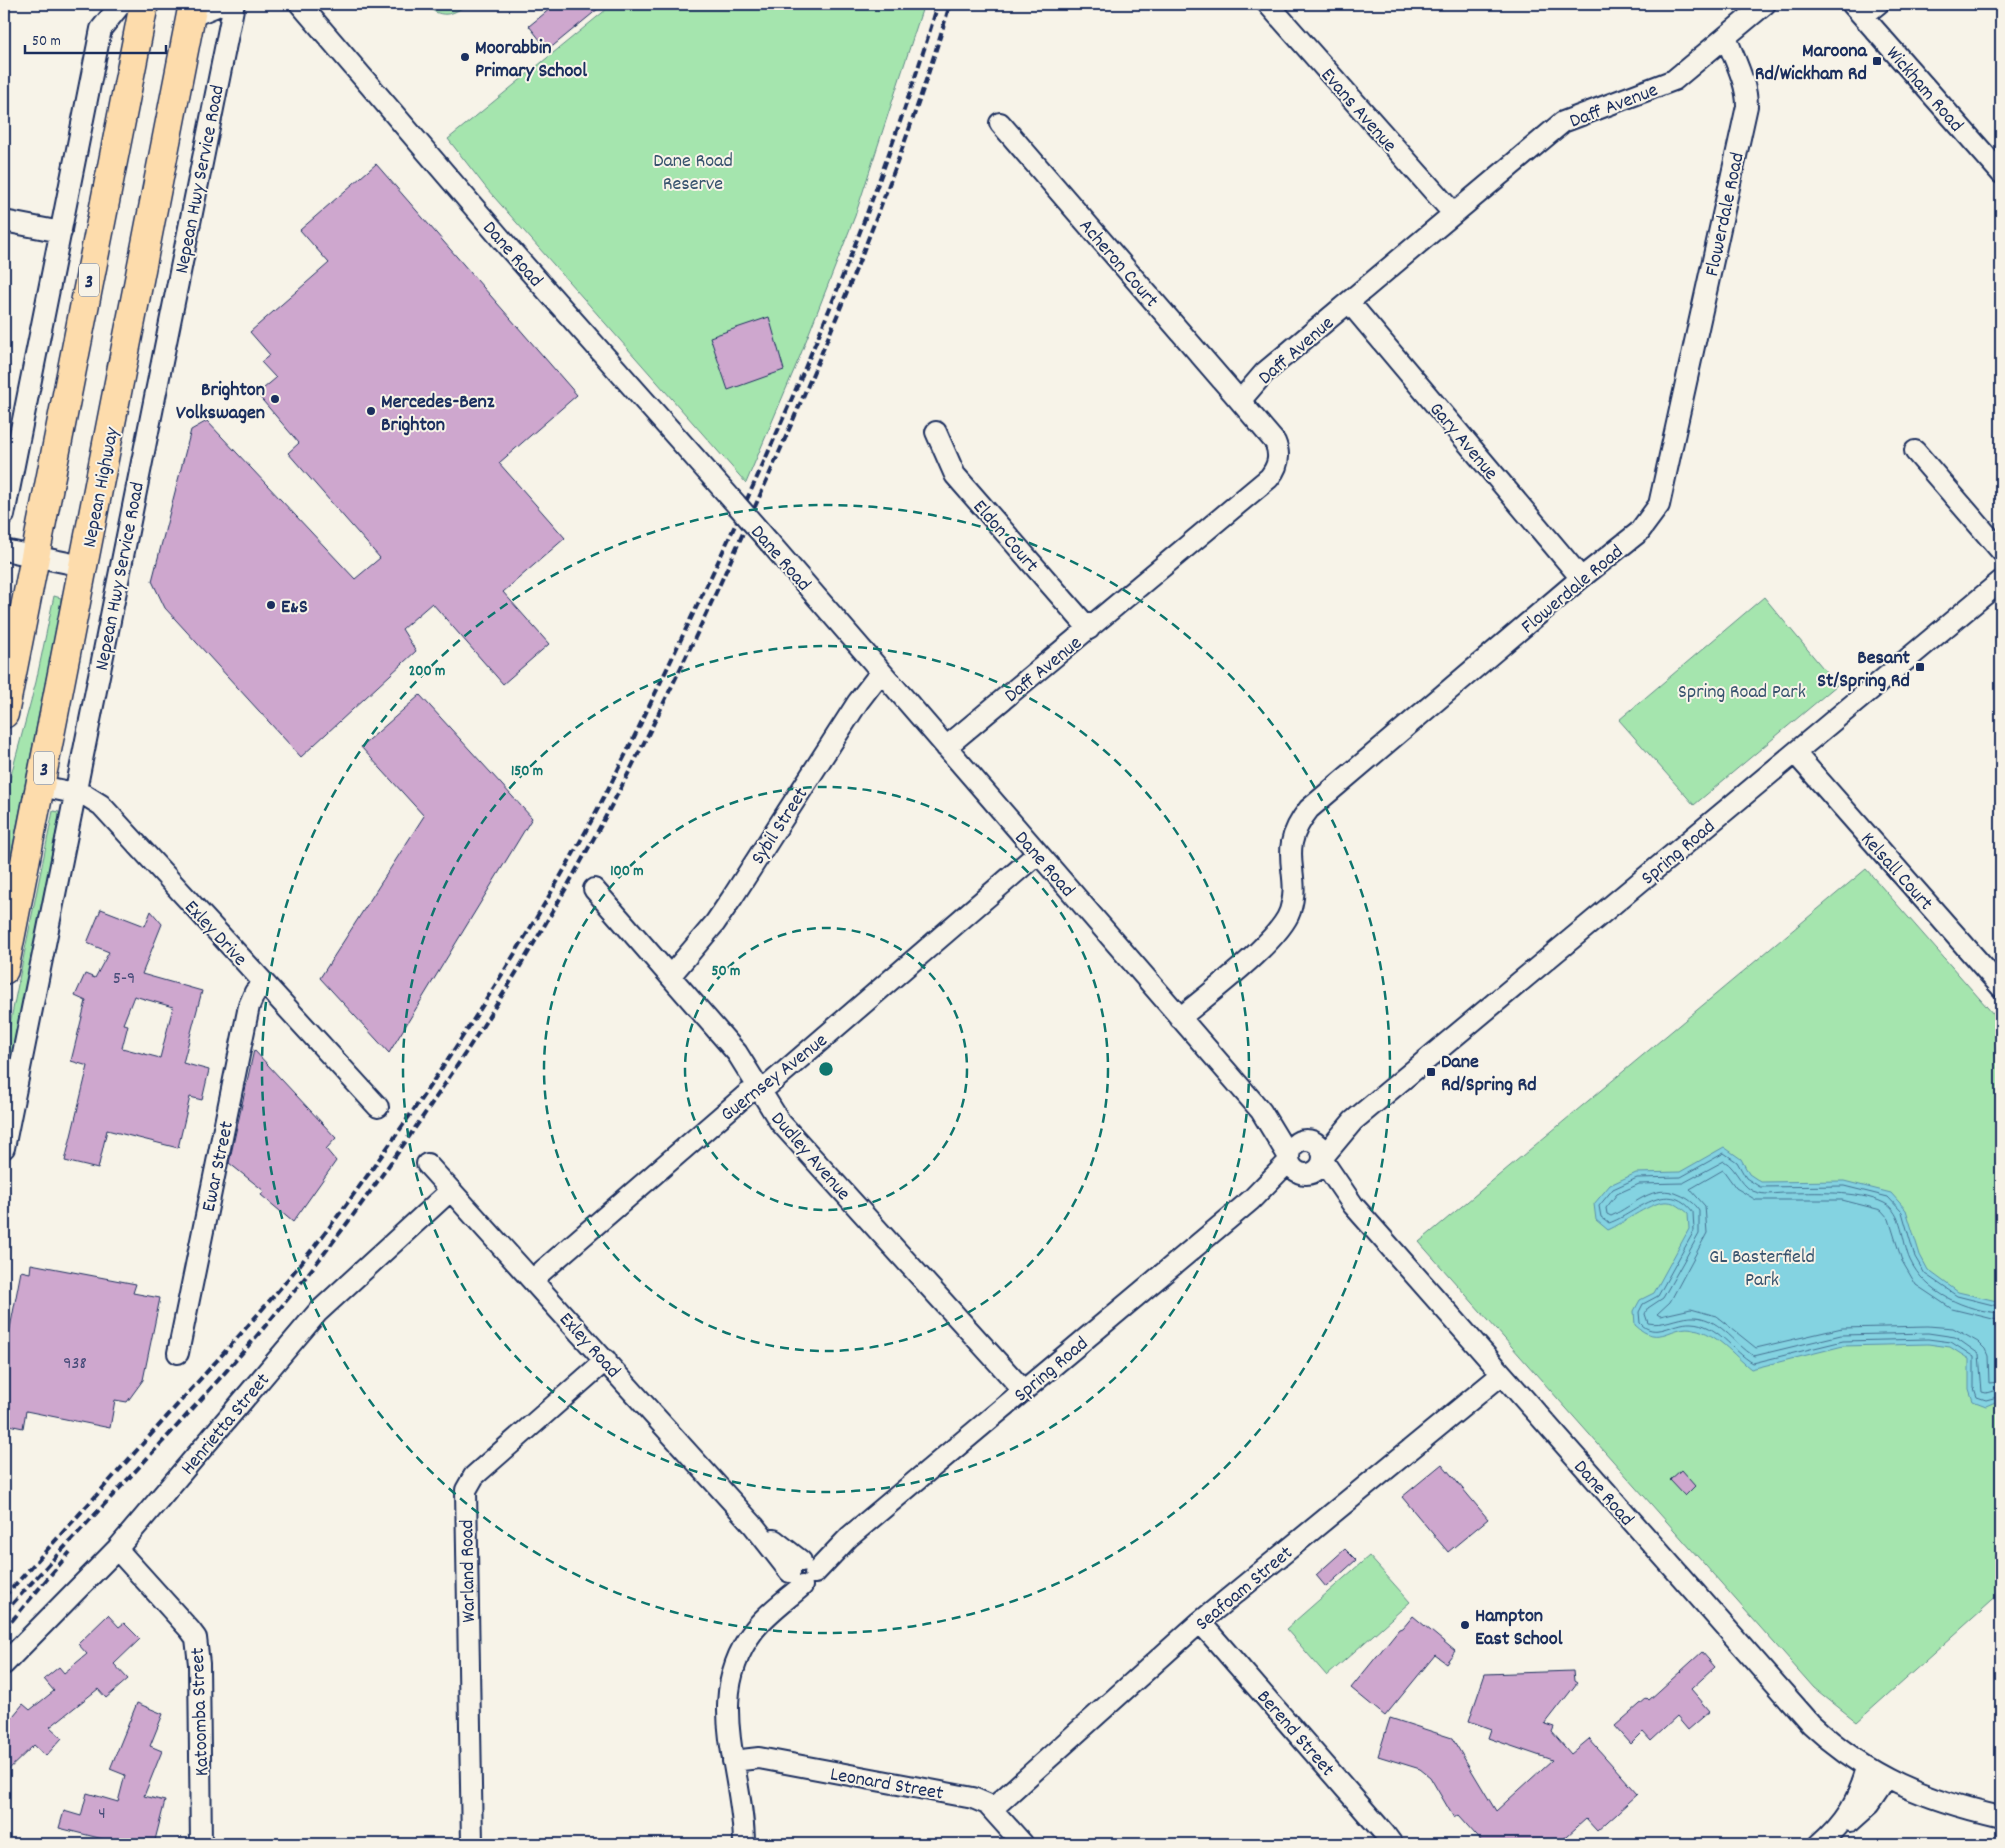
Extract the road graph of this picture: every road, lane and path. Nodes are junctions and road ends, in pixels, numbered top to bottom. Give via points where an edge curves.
1 (121, 4) edge
2 (144, 4) edge
3 (222, 4) edge
4 (234, 4) edge
5 (300, 4) edge
6 (1269, 4) edge
7 (1765, 4) edge
8 (1864, 8) edge
9 (191, 11) edge
10 (1726, 37) junction
11 (1000, 123) dead end
12 (2001, 173) edge
13 (1453, 214) junction
14 (4, 221) edge
15 (61, 232) junction
16 (1349, 302) junction
17 (1240, 402) junction
18 (936, 432) dead end
19 (1914, 451) dead end
20 (4, 515) edge
21 (4, 550) edge
22 (2001, 551) edge
23 (35, 556) junction
24 (83, 566) junction
25 (1581, 578) junction
26 (1999, 586) edge
27 (1089, 629) junction
28 (881, 672) junction
29 (4, 714) edge
30 (946, 747) junction
31 (1794, 753) junction
32 (40, 786) junction
33 (74, 792) junction
34 (1037, 854) junction
35 (594, 888) dead end
36 (4, 970) edge
37 (671, 975) junction
38 (264, 984) junction
39 (2001, 987) edge
40 (1180, 1018) junction
41 (759, 1089) junction
42 (378, 1107) dead end
43 (4, 1148) edge
44 (1306, 1158) junction
45 (427, 1164) dead end
46 (451, 1190) junction
47 (532, 1280) junction
48 (178, 1353) dead end
49 (606, 1360) junction
50 (1502, 1375) junction
51 (1023, 1390) junction
52 (116, 1549) junction
53 (800, 1571) junction
54 (1200, 1622) junction
55 (4, 1664) edge
56 (733, 1761) junction
57 (1867, 1769) junction
58 (1886, 1780) junction
59 (992, 1809) junction
60 (2001, 1817) edge
61 (1839, 1827) junction
62 (201, 1844) edge
63 (472, 1844) edge
64 (744, 1844) edge
65 (1023, 1844) edge
66 (1392, 1844) edge
67 (1820, 1844) edge

1 - 15 street via 102,29
2 - 23 highway, 3
3 - 9 street
4 - 33 street, Nepean Hwy Service Road
5 - 28 street, Dane Road, bridge via 508,247
6 - 13 street, Evans Avenue
7 - 10 street, Daff Avenue
8 - 12 street, Wickham Road
9 - 24 highway, Nepean Highway / 3
10 - 13 street, Daff Avenue via 1667,83 1563,122
10 - 25 street, Flowerdale Road via 1743,80 1747,106 1662,496 1654,514 1638,532
11 - 17 street, Acheron Court
13 - 16 street, Daff Avenue
14 - 15 street
15 - 20 street
16 - 17 street, Daff Avenue via 1264,373
16 - 25 street, Gary Avenue
17 - 27 street, Daff Avenue via 1275,442 1278,449 1276,469
18 - 27 street, Eldon Court via 955,475
19 - 22 street
21 - 23 street
23 - 24 street
23 - 29 highway, 3
24 - 32 highway, Nepean Highway / 3
25 - 40 street, Flowerdale Road via 1309,809 1298,824 1291,846 1292,901 1285,921 1261,948
26 - 31 street, Spring Road
27 - 30 street, Daff Avenue
28 - 30 street, Dane Road
28 - 37 street, Sybil Street via 858,702 719,917
30 - 34 street, Dane Road
31 - 39 street, Kelsall Court
31 - 44 street, Spring Road
32 - 33 street, Exley Drive
32 - 36 highway, Nepean Highway / 3
33 - 38 street, Exley Drive via 101,805
33 - 43 street, Nepean Hwy Service Road
34 - 40 street, Dane Road
34 - 41 street, Guernsey Avenue via 770,1084
35 - 37 street, Dudley Avenue
37 - 41 street, Dudley Avenue via 737,1053
38 - 42 street, Exley Drive
38 - 48 street, Ewar Street via 249,1006
40 - 44 street, Dane Road
41 - 47 street, Guernsey Avenue via 747,1094
41 - 51 street, Dudley Avenue via 780,1122
44 - 50 street, Dane Road via 1325,1182 1353,1205
44 - 51 street, Spring Road
45 - 46 street, Exley Road
46 - 47 street, Exley Road
46 - 52 street, Henrietta Street via 317,1314
47 - 49 street, Exley Road
49 - 53 street, Exley Road via 754,1526
49 - 63 street, Warland Road via 474,1476 466,1490
50 - 54 street, Seafoam Street
50 - 57 street, Dane Road via 1794,1707 1840,1751
51 - 53 street, Spring Road via 849,1537
52 - 55 street, Henrietta Street
52 - 62 street, Katoomba Street via 196,1638
53 - 56 street via 740,1653 730,1686 727,1722
54 - 59 street, Seafoam Street
54 - 66 street, Berend Street
56 - 59 street, Leonard Street via 759,1758 965,1796
56 - 64 street via 743,1814
57 - 58 street, Dane Road
57 - 61 street via 1861,1790
58 - 60 street, Dane Road via 1950,1805
58 - 61 street via 1862,1813
59 - 65 street, Leonard Street
61 - 67 street

